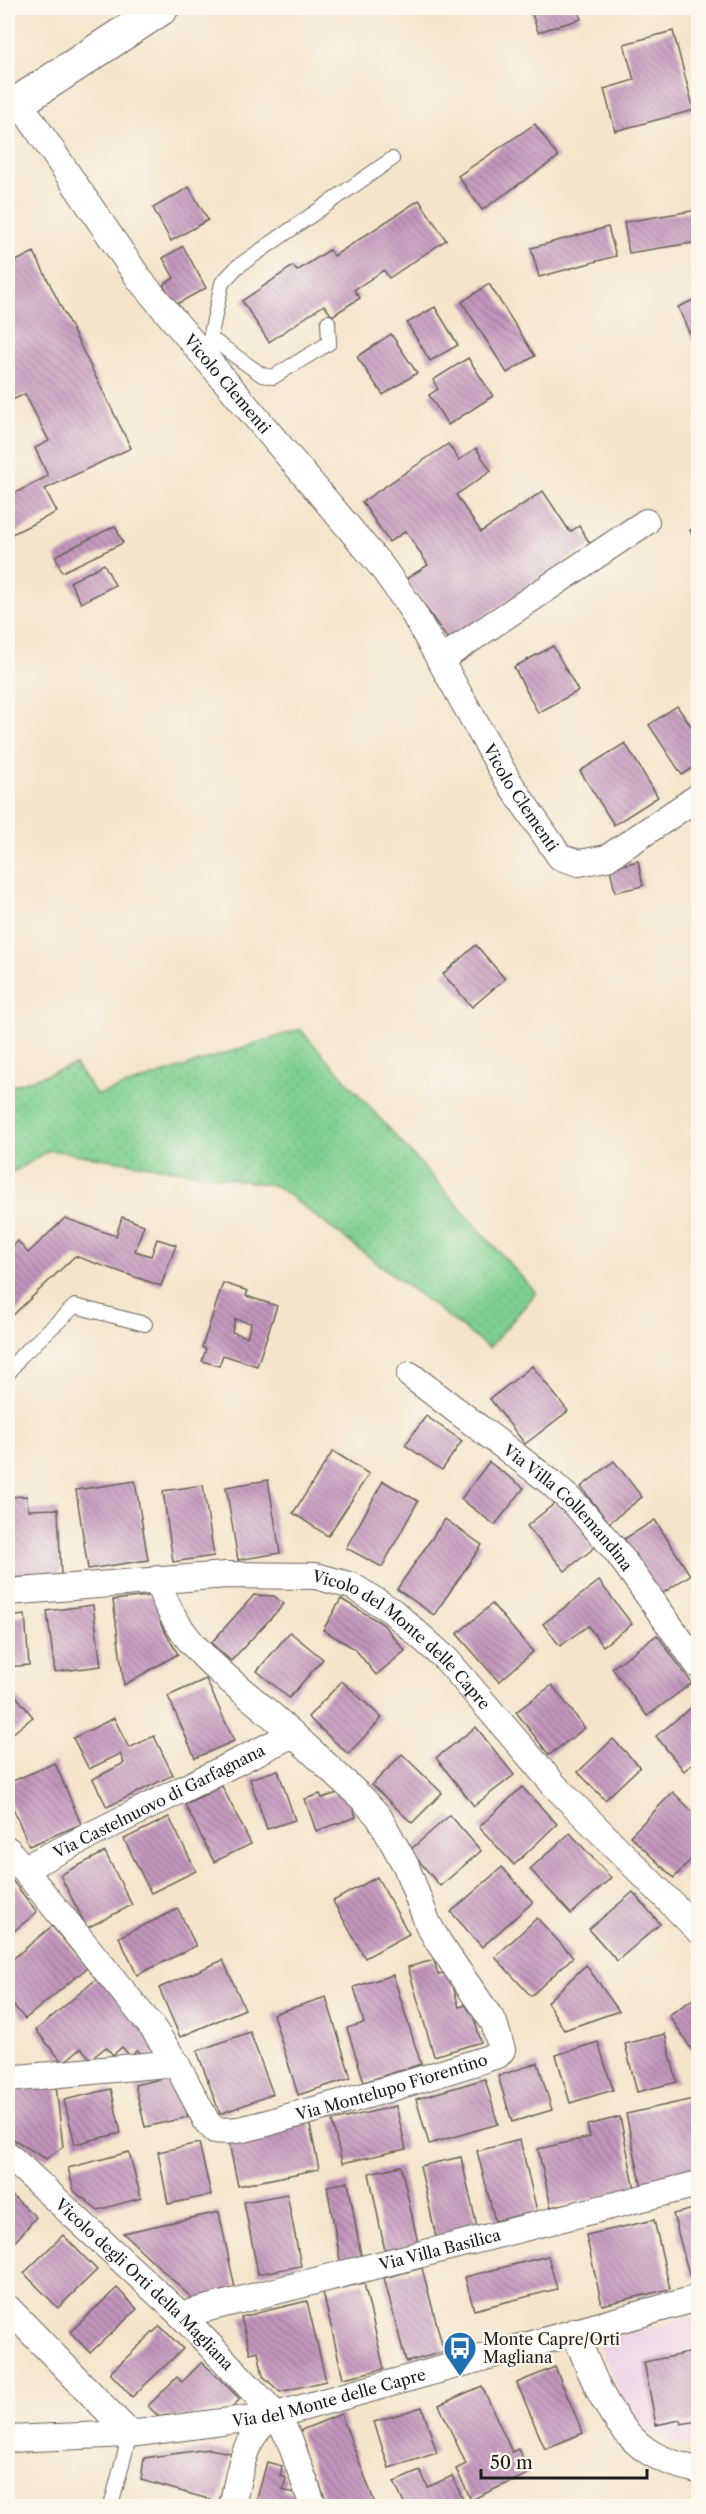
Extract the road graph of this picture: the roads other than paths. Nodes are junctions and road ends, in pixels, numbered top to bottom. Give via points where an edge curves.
1 (162, 8) edge
2 (13, 106) edge
3 (392, 159) dead end
4 (328, 322) dead end
5 (205, 345) junction
6 (646, 522) dead end
7 (440, 660) junction
8 (699, 797) edge
9 (145, 1324) dead end
10 (8, 1374) edge
11 (410, 1375) dead end
12 (157, 1579) junction
13 (8, 1592) edge
14 (699, 1665) edge
15 (293, 1734) junction
16 (15, 1859) edge
17 (699, 1930) edge
18 (176, 2063) junction
19 (8, 2079) edge
20 (8, 2156) edge
21 (699, 2184) edge
22 (699, 2298) edge
23 (8, 2308) edge
24 (181, 2315) junction
25 (575, 2331) junction
26 (276, 2415) junction
27 (130, 2434) junction
28 (8, 2439) edge
29 (699, 2470) edge
30 (111, 2506) edge
31 (232, 2506) edge
32 (313, 2506) edge

1 - 2 main road
2 - 5 street, Vicolo Clementi via 140,280
3 - 5 lane via 237,267 222,283
4 - 5 lane via 329,343 273,376 262,375
5 - 7 street, Vicolo Clementi via 382,567
6 - 7 street
7 - 8 street, Vicolo Clementi via 507,779 557,854 565,860 579,863 607,858
9 - 10 lane via 75,1306 20,1357
11 - 14 street, Via Villa Collemandina via 576,1506 616,1552
12 - 13 street, Vicolo del Monte delle Capre
12 - 15 street, Via Montelupo Fiorentino via 170,1616 187,1639
12 - 17 street, Vicolo del Monte delle Capre via 316,1576 352,1586 373,1598 447,1660 555,1786
15 - 16 street, Via Castelnuovo di Garfagnana
15 - 18 street, Via Montelupo Fiorentino via 379,1818 411,1876 428,1924 494,2023 502,2050 498,2055 389,2090 220,2131 207,2122
16 - 18 street, Via Montelupo Fiorentino
18 - 19 street
20 - 24 street, Vicolo degli Orti della Magliana
21 - 24 street, Via Villa Basilica
22 - 25 street, Via del Monte delle Capre
23 - 27 street
24 - 26 street, Vicolo degli Orti della Magliana
25 - 26 street, Via del Monte delle Capre
25 - 29 street via 589,2367 626,2432 658,2457
26 - 27 street, Via del Monte delle Capre
26 - 31 street via 261,2425 249,2441
26 - 32 street, Vicolo degli Orti della Magliana via 289,2438
27 - 28 street, Via del Monte delle Capre
27 - 30 lane

